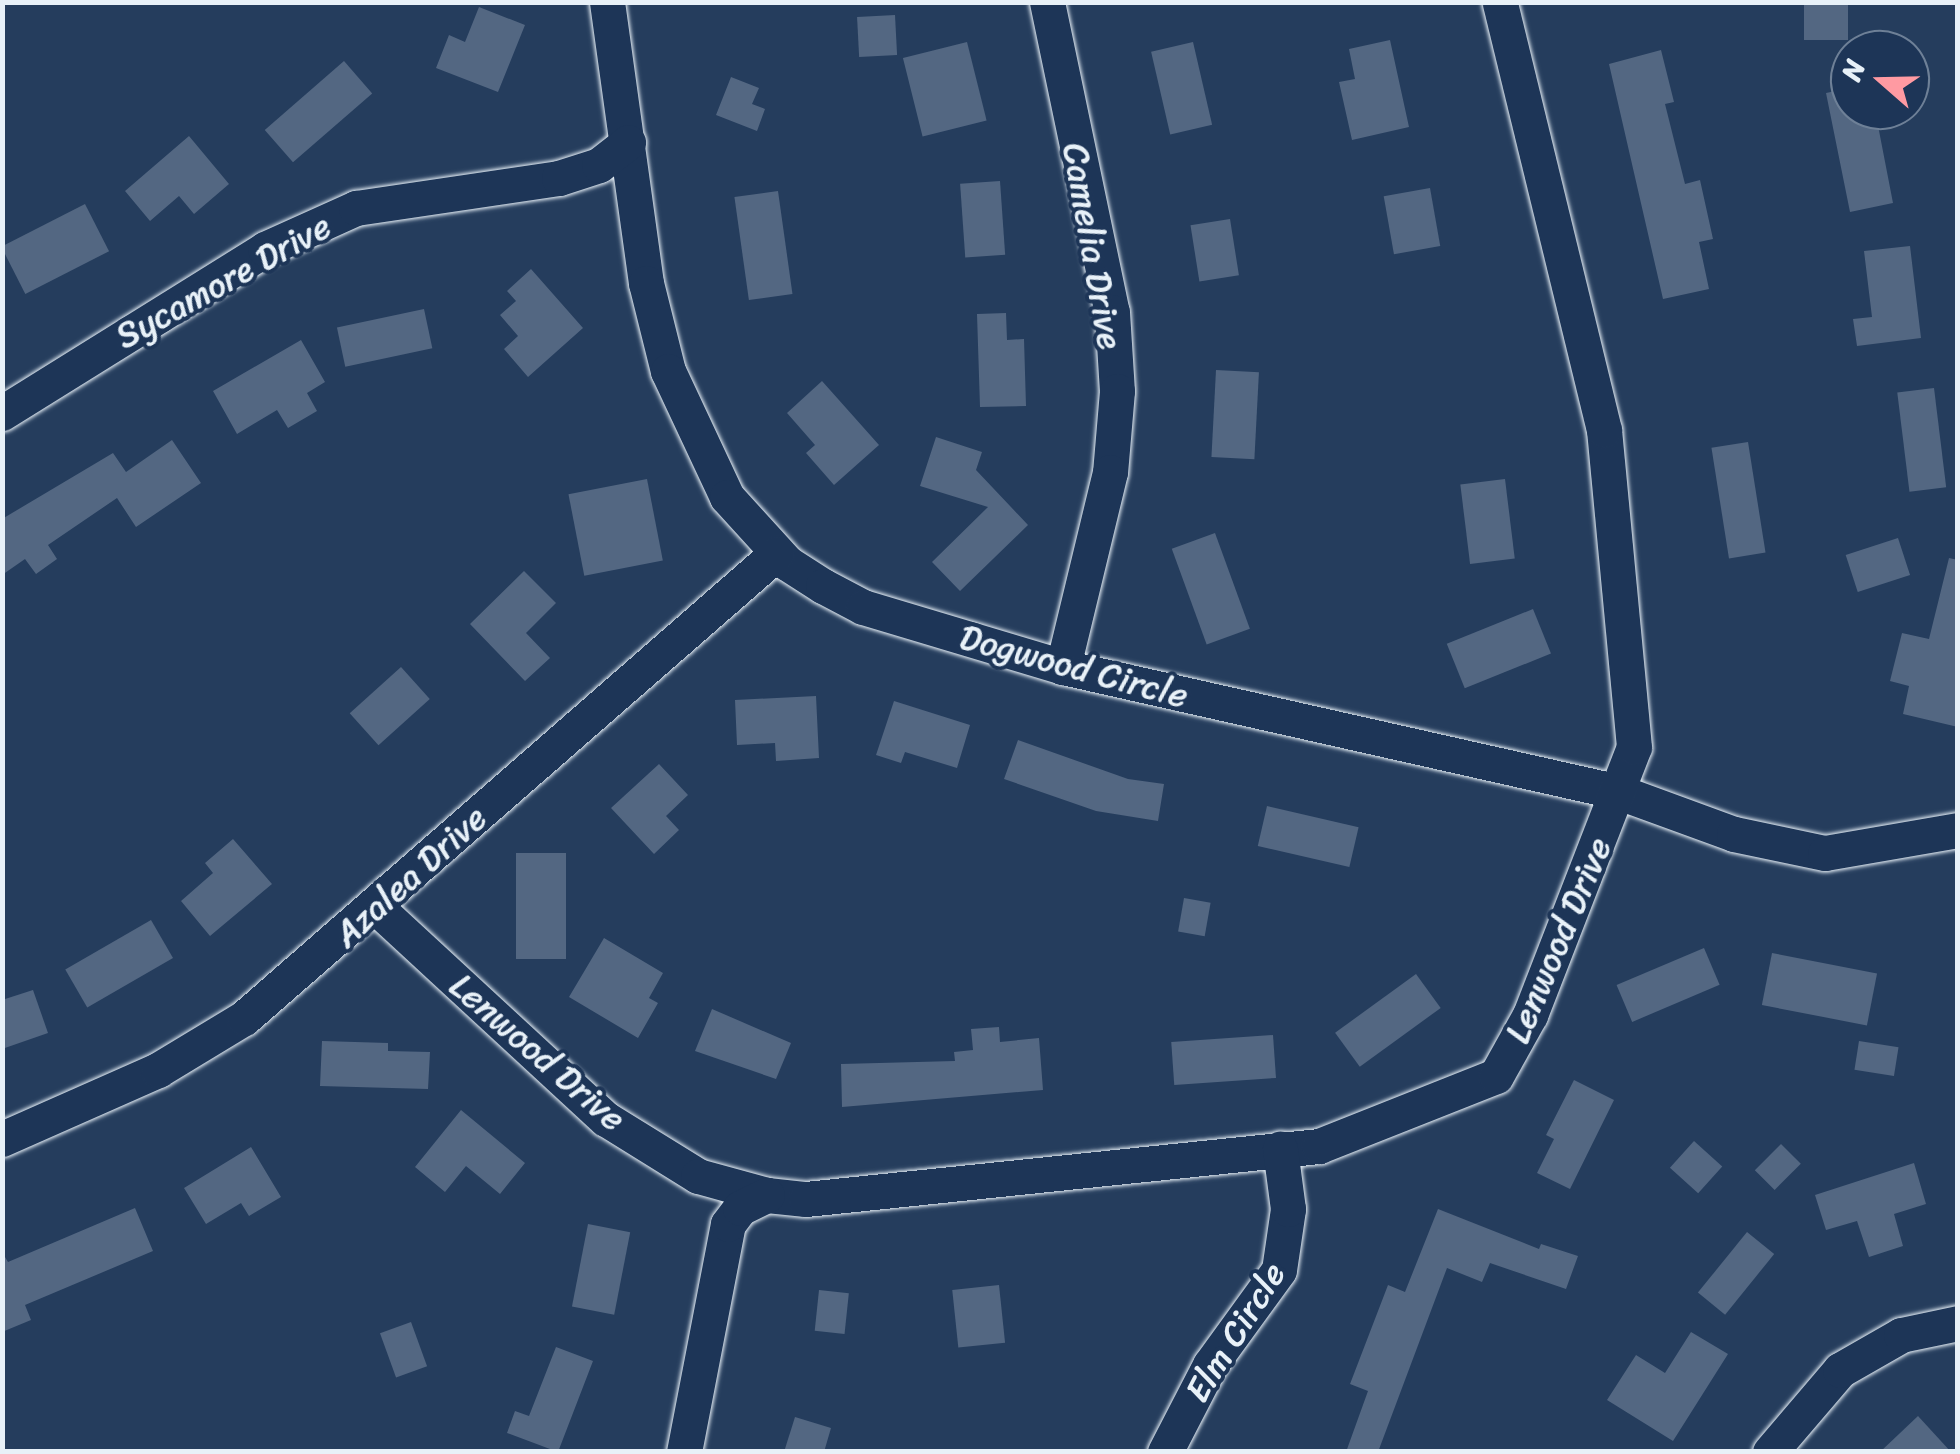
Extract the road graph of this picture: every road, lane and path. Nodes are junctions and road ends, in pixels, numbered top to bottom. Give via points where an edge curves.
1 (607, 2) edge
2 (1047, 2) edge
3 (1500, 2) edge
4 (628, 142) junction
5 (2, 413) edge
6 (777, 553) junction
7 (1062, 667) junction
8 (1619, 792) junction
9 (1958, 830) edge
10 (377, 908) junction
11 (2, 1139) edge
12 (1280, 1149) junction
13 (767, 1195) junction
14 (1958, 1324) edge
15 (684, 1452) edge
16 (1165, 1452) edge
17 (1770, 1452) edge

1 - 4 street, Dogwood Circle
2 - 7 street, Camelia Drive via 1112,312 1118,391 1110,472
3 - 8 street, Lenwood Drive via 1604,430 1634,747
4 - 5 street, Sycamore Drive via 599,165 559,178 356,208 266,249
4 - 6 street, Dogwood Circle via 646,283 668,372 727,498
6 - 7 street, Dogwood Circle via 864,608
6 - 10 street, Azalea Drive
7 - 8 street, Dogwood Circle
8 - 9 street, Dogwood Circle via 1704,825 1824,853
8 - 12 street, Lenwood Drive via 1530,1015 1496,1076 1319,1146
10 - 11 street, Azalea Drive via 230,1026 158,1070
10 - 13 street, Lenwood Drive via 606,1120 698,1176
12 - 13 street, Lenwood Drive via 806,1198
12 - 16 street, Elm Circle via 1288,1209 1279,1270 1210,1366
13 - 15 street via 740,1208 728,1224
14 - 17 street via 1901,1335 1840,1370

